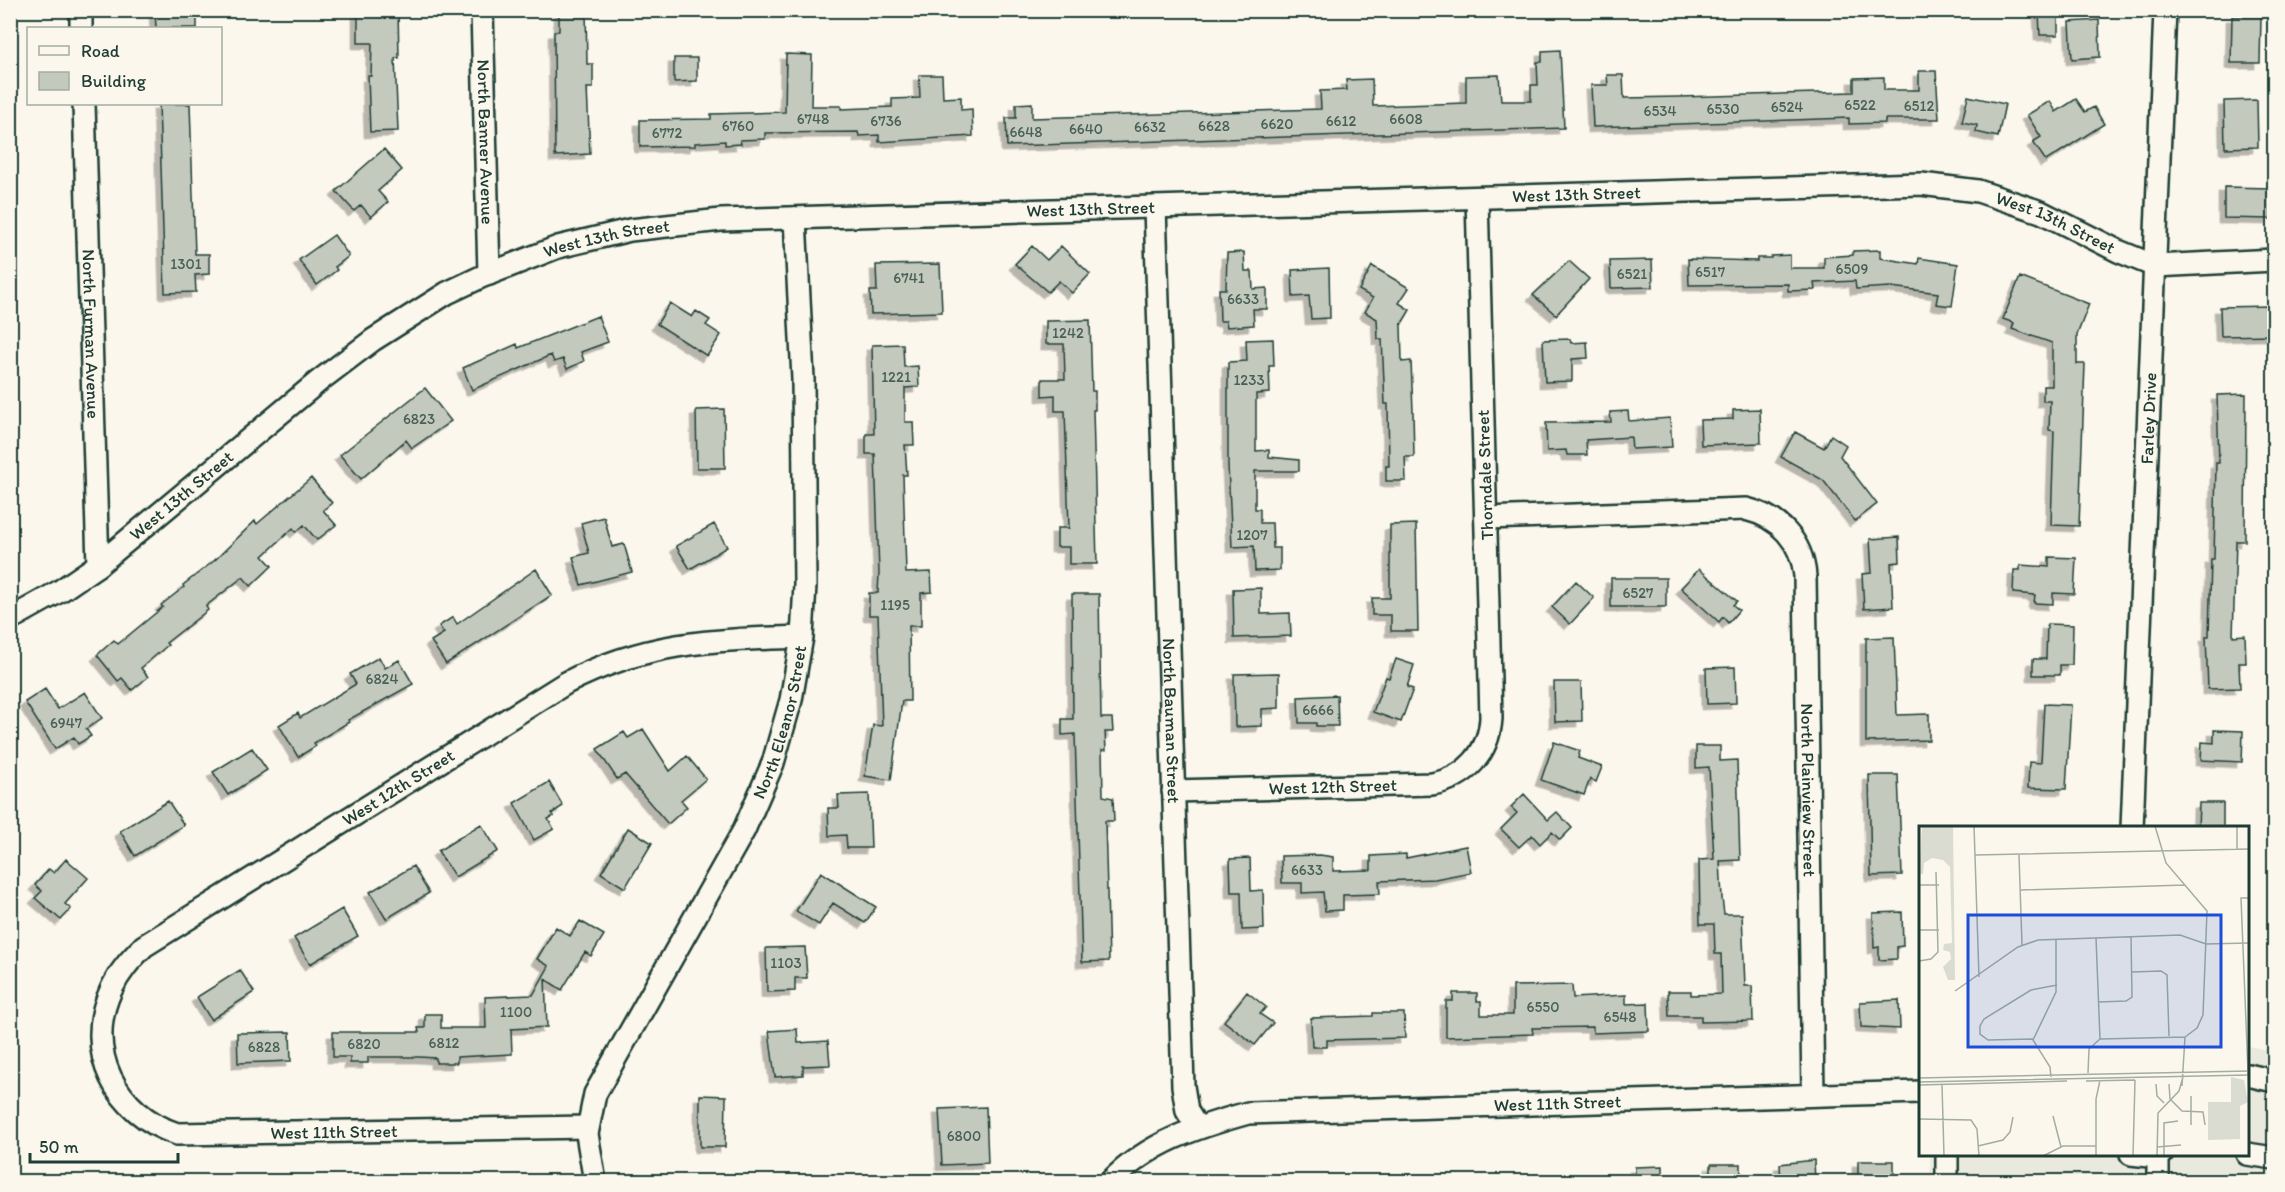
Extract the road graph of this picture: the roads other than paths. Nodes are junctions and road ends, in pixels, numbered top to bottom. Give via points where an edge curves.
1 (81, 10) edge
2 (482, 10) edge
3 (2165, 10) edge
4 (81, 27) edge
5 (84, 105) edge
6 (1477, 198) junction
7 (1155, 207) junction
8 (795, 218) junction
9 (2274, 260) edge
10 (2155, 266) junction
11 (489, 274) junction
12 (1486, 518) junction
13 (98, 565) junction
14 (10, 619) edge
15 (802, 638) junction
16 (1483, 750) joint
17 (1173, 791) junction
18 (2132, 826) edge
19 (107, 1072) joint
20 (2249, 1075) edge
21 (2274, 1081) edge
22 (1919, 1092) edge
23 (1813, 1095) junction
24 (588, 1127) junction
25 (1197, 1127) junction
26 (2249, 1155) edge
27 (1947, 1156) edge
28 (2160, 1156) edge
29 (2274, 1158) edge
30 (595, 1182) edge
31 (1110, 1182) edge
32 (1947, 1182) edge
33 (2158, 1182) edge

1 - 4 street
2 - 11 street, North Banner Avenue
3 - 10 street, Farley Drive
5 - 13 street, North Furman Avenue
6 - 7 street, West 13th Street
6 - 10 street, West 13th Street via 1893,183 1940,185 1996,196 2041,212
6 - 12 street, Thorndale Street
7 - 8 street, West 13th Street
7 - 17 street, North Bauman Street
8 - 11 street, West 13th Street via 677,223 630,230 558,247
8 - 15 street, North Eleanor Street via 803,379
9 - 10 street, West 13th Street
10 - 18 street, Farley Drive
11 - 13 street, West 13th Street via 447,293 350,357
12 - 16 street, Thorndale Street via 1491,718
12 - 23 street, North Plainview Street via 1751,511 1781,526 1795,542 1804,566
13 - 14 street, West 13th Street
15 - 19 street, West 12th Street via 682,644 645,651 591,670 549,692 159,935 131,959 111,990 102,1026
15 - 24 street, North Eleanor Street via 787,718 752,813 603,1076
16 - 17 street, West 12th Street via 1464,771 1432,784
17 - 25 street, North Bauman Street via 1183,1095
19 - 24 street, West 11th Street via 122,1098 143,1117 187,1136
20 - 21 street
22 - 23 street, West 11th Street
23 - 25 street, West 11th Street via 1248,1113
24 - 30 street, North Eleanor Street via 588,1152
25 - 31 street via 1153,1148
26 - 29 street
27 - 32 street
28 - 33 street

